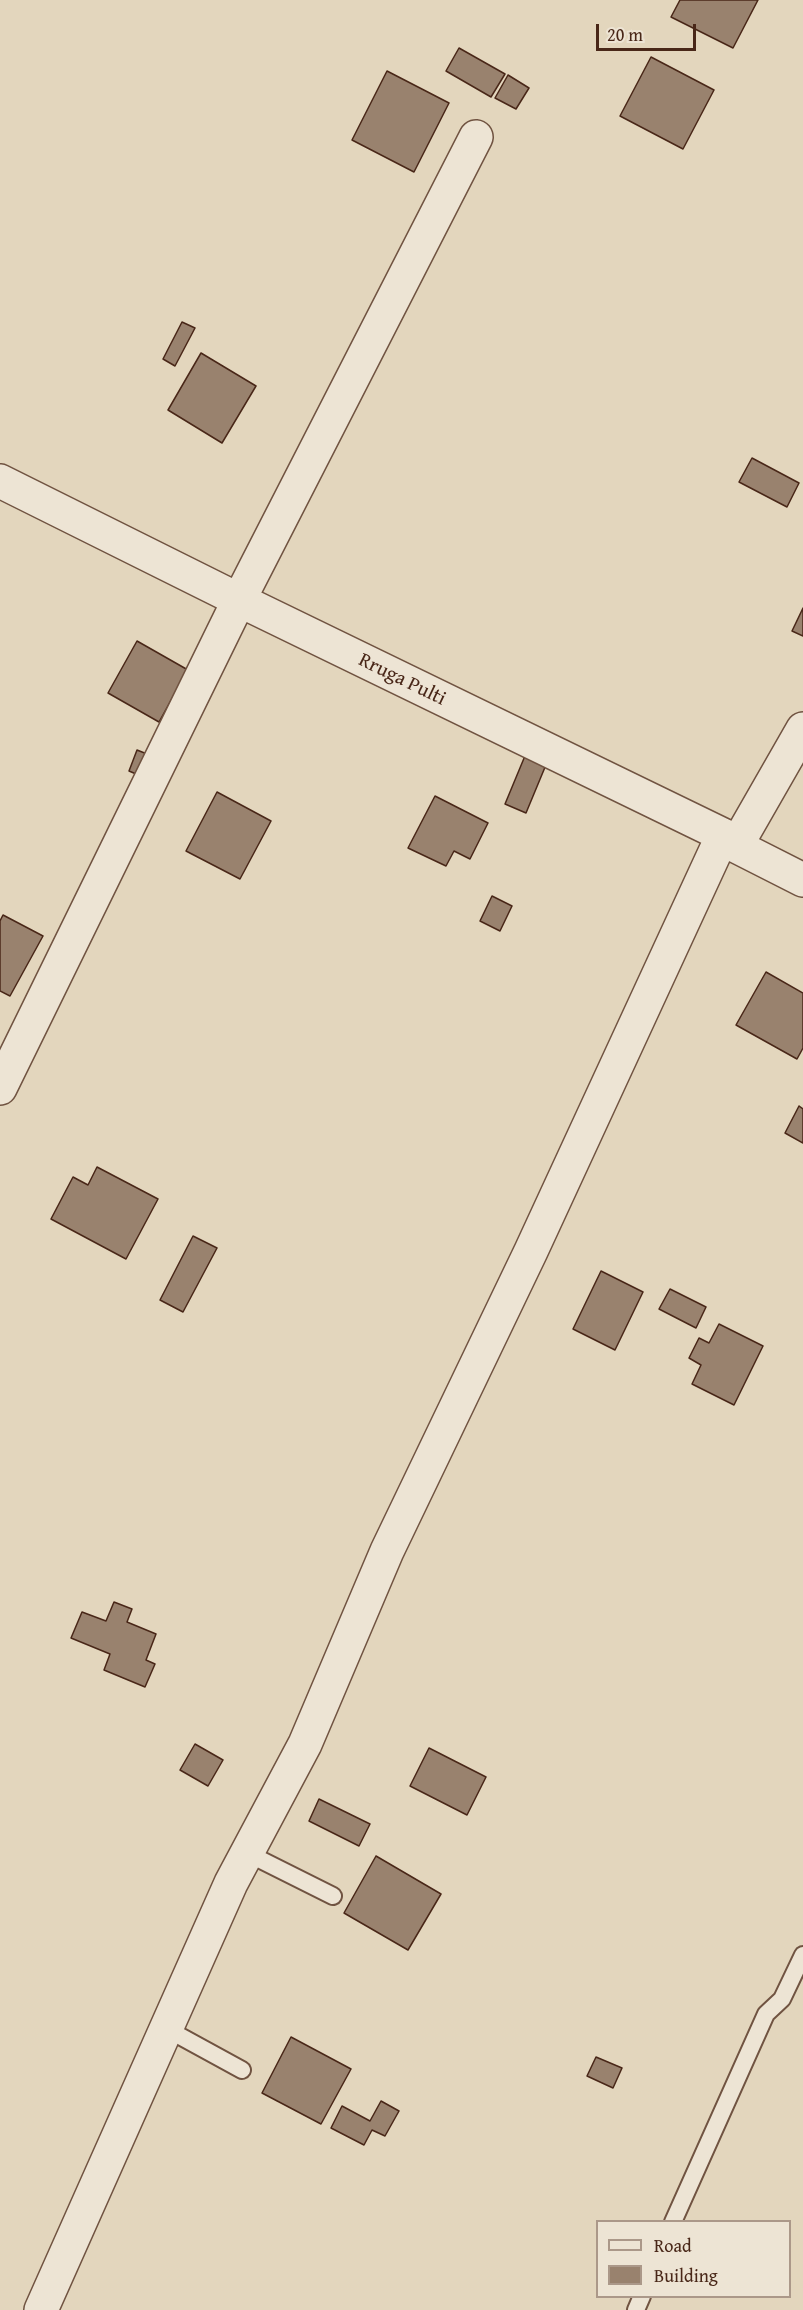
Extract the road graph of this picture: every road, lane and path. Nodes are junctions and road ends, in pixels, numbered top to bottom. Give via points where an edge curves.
1 (476, 138) dead end
2 (0, 481) edge
3 (239, 600) junction
4 (803, 729) edge
5 (730, 840) junction
6 (803, 880) edge
7 (0, 1088) edge
8 (247, 1853) junction
9 (333, 1896) dead end
10 (803, 1956) edge
11 (166, 2029) junction
12 (242, 2070) dead end
13 (674, 2220) edge
14 (41, 2310) edge

1 - 3 street
2 - 3 street, Rruga Pulti
3 - 5 street, Rruga Pulti
3 - 7 street
4 - 5 street
5 - 6 street, Rruga Pulti
5 - 8 street via 387,1551 305,1744
8 - 9 lane
8 - 11 street
10 - 13 lane via 782,1999 766,2014
11 - 12 lane
11 - 14 street

